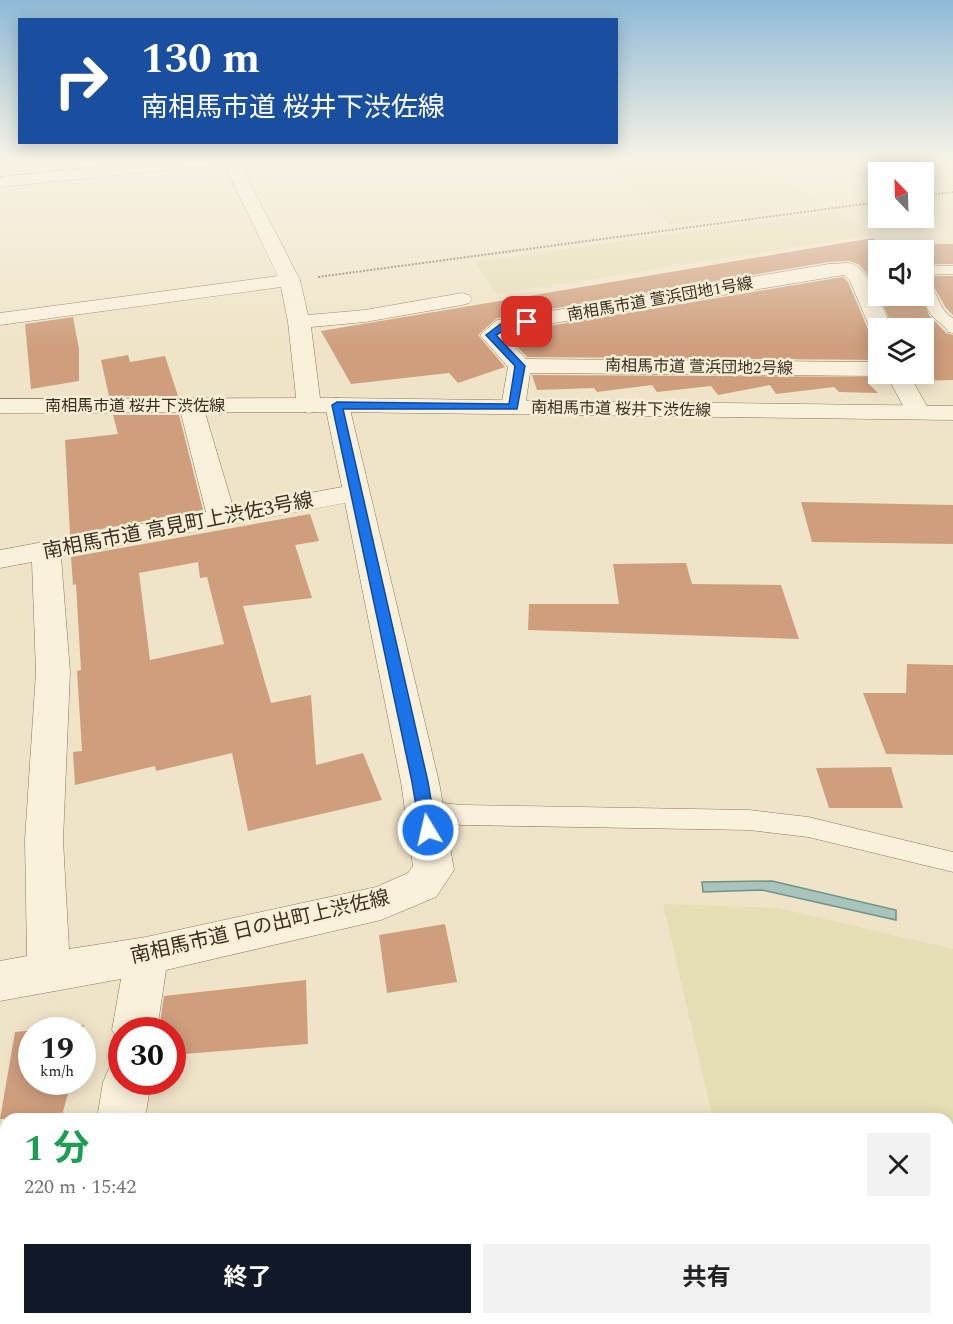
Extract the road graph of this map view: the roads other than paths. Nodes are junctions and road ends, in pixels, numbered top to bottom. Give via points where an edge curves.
1 (261, 222) edge
2 (934, 270) edge
3 (953, 270) edge
4 (290, 280) junction
5 (462, 299) dead end
6 (934, 306) edge
7 (876, 318) edge
8 (0, 319) edge
9 (299, 322) junction
10 (952, 324) edge
11 (520, 366) junction
12 (868, 369) edge
13 (903, 384) edge
14 (0, 406) edge
15 (191, 406) junction
16 (323, 406) junction
17 (513, 407) junction
18 (918, 412) junction
19 (953, 413) edge
20 (355, 493) junction
21 (222, 519) junction
22 (46, 552) junction
23 (0, 559) edge
24 (425, 810) junction
25 (953, 862) edge
26 (146, 956) junction
27 (49, 971) junction
28 (0, 981) edge
29 (137, 1017) edge
30 (125, 1095) edge
31 (122, 1113) edge

1 - 4 street, 南相馬市道 日の出町上渋佐線
2 - 3 lane
4 - 8 street
4 - 9 street, 南相馬市道 日の出町上渋佐線
5 - 9 street via 365,316
6 - 10 lane via 939,316
7 - 11 street, 南相馬市道 萱浜団地1号線 via 859,279 849,269 830,270 505,325 491,335
9 - 16 street, 南相馬市道 日の出町上渋佐線
11 - 12 street, 南相馬市道 萱浜団地2号線
11 - 17 street
13 - 18 street
14 - 15 street, 南相馬市道 桜井下渋佐線
15 - 16 street, 南相馬市道 桜井下渋佐線
15 - 21 street
16 - 17 street, 南相馬市道 桜井下渋佐線
16 - 20 street, 南相馬市道 日の出町上渋佐線
17 - 18 street, 南相馬市道 桜井下渋佐線
18 - 19 street, 南相馬市道 桜井下渋佐線
20 - 21 street, 南相馬市道 高見町上渋佐3号線
20 - 24 street, 南相馬市道 日の出町上渋佐線
21 - 22 street, 南相馬市道 高見町上渋佐3号線
22 - 23 street, 南相馬市道 高見町上渋佐3号線
22 - 27 street via 53,672 44,840
24 - 25 lane via 461,815 749,820 808,827
24 - 26 street, 南相馬市道 日の出町上渋佐線 via 434,870 422,885 381,903
26 - 27 street, 南相馬市道 日の出町上渋佐線
26 - 29 street
27 - 28 street, 南相馬市道 日の出町上渋佐線
30 - 31 street

